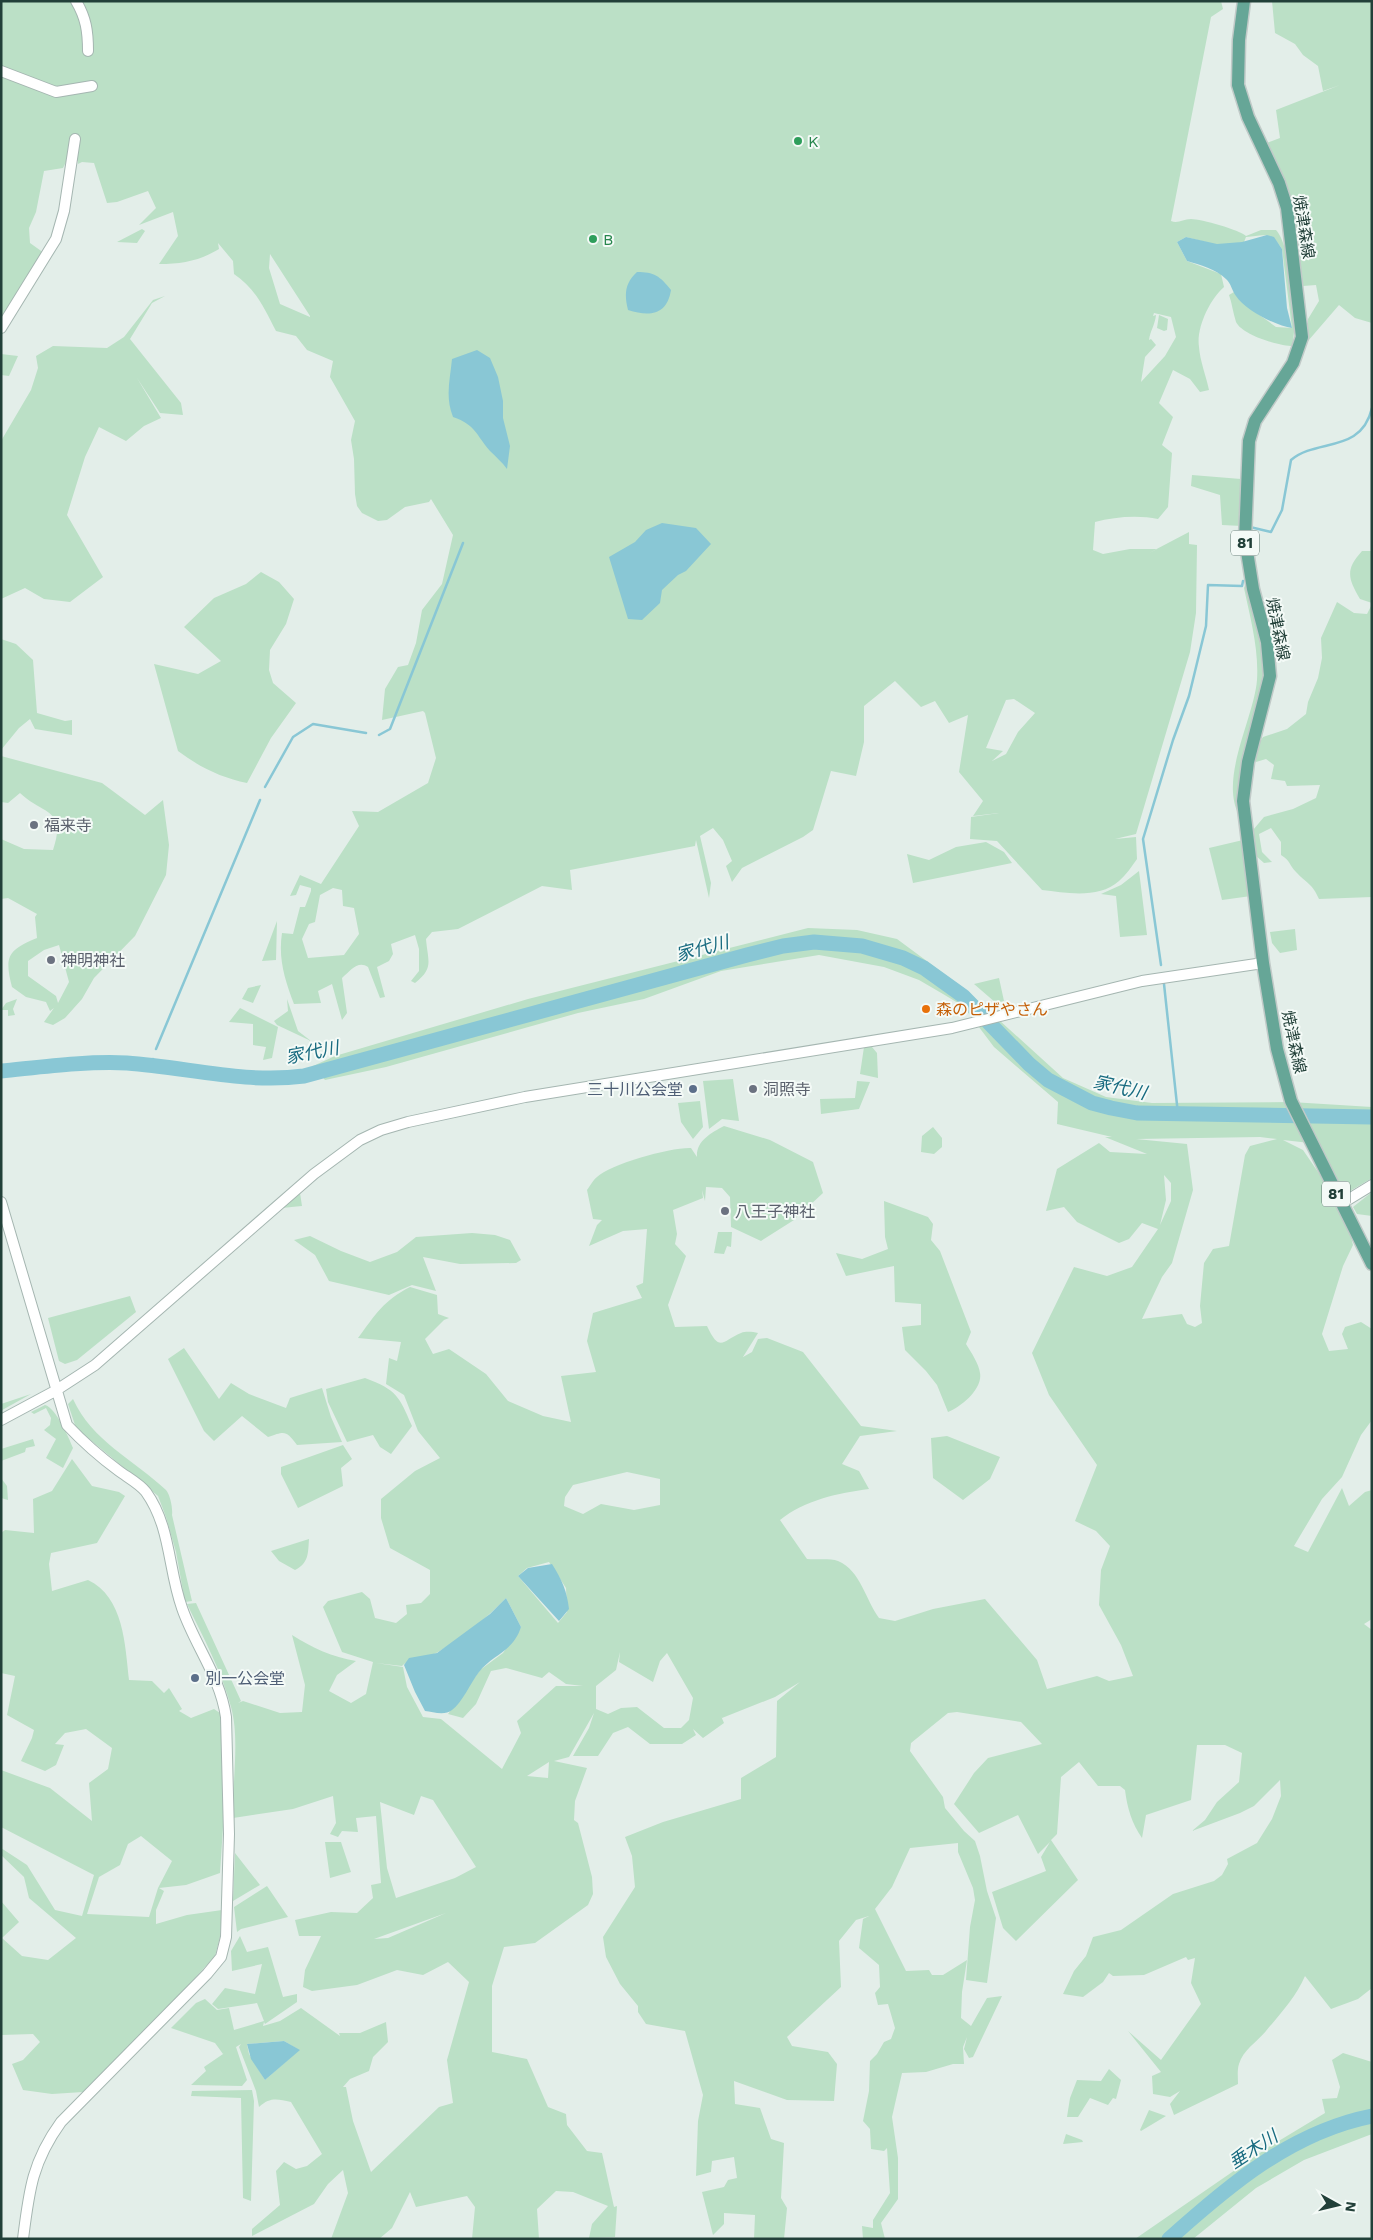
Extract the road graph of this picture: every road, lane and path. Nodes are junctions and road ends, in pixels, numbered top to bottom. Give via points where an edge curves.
1 (76, 1) edge
2 (1244, 1) edge
3 (88, 51) dead end
4 (1, 71) edge
5 (92, 86) dead end
6 (75, 139) dead end
7 (1, 328) edge
8 (1263, 964) junction
9 (1372, 1185) edge
10 (1, 1202) edge
11 (1341, 1204) junction
12 (1372, 1264) edge
13 (55, 1391) junction
14 (1, 1420) edge
15 (23, 2239) edge

1 - 3 street via 85,16
2 - 8 main road, 焼津森線 / 81 via 1238,85 1248,117 1279,182 1287,208 1302,337 1293,363 1255,420 1247,458 1245,539 1270,662 1266,696 1248,762 1243,801
4 - 5 street via 56,92
6 - 7 street via 64,211 56,238
8 - 11 main road, 焼津森線 / 81 via 1277,1048 1291,1101
8 - 13 street via 1142,981 915,1035 525,1097 381,1130 338,1154 95,1365
9 - 11 street
10 - 13 street
11 - 12 main road, 焼津森線 / 81
13 - 14 street
13 - 15 street via 67,1426 145,1490 168,1541 181,1606 223,1696 226,1717 226,1936 221,1958 208,1974 83,2097 48,2139 31,2181

